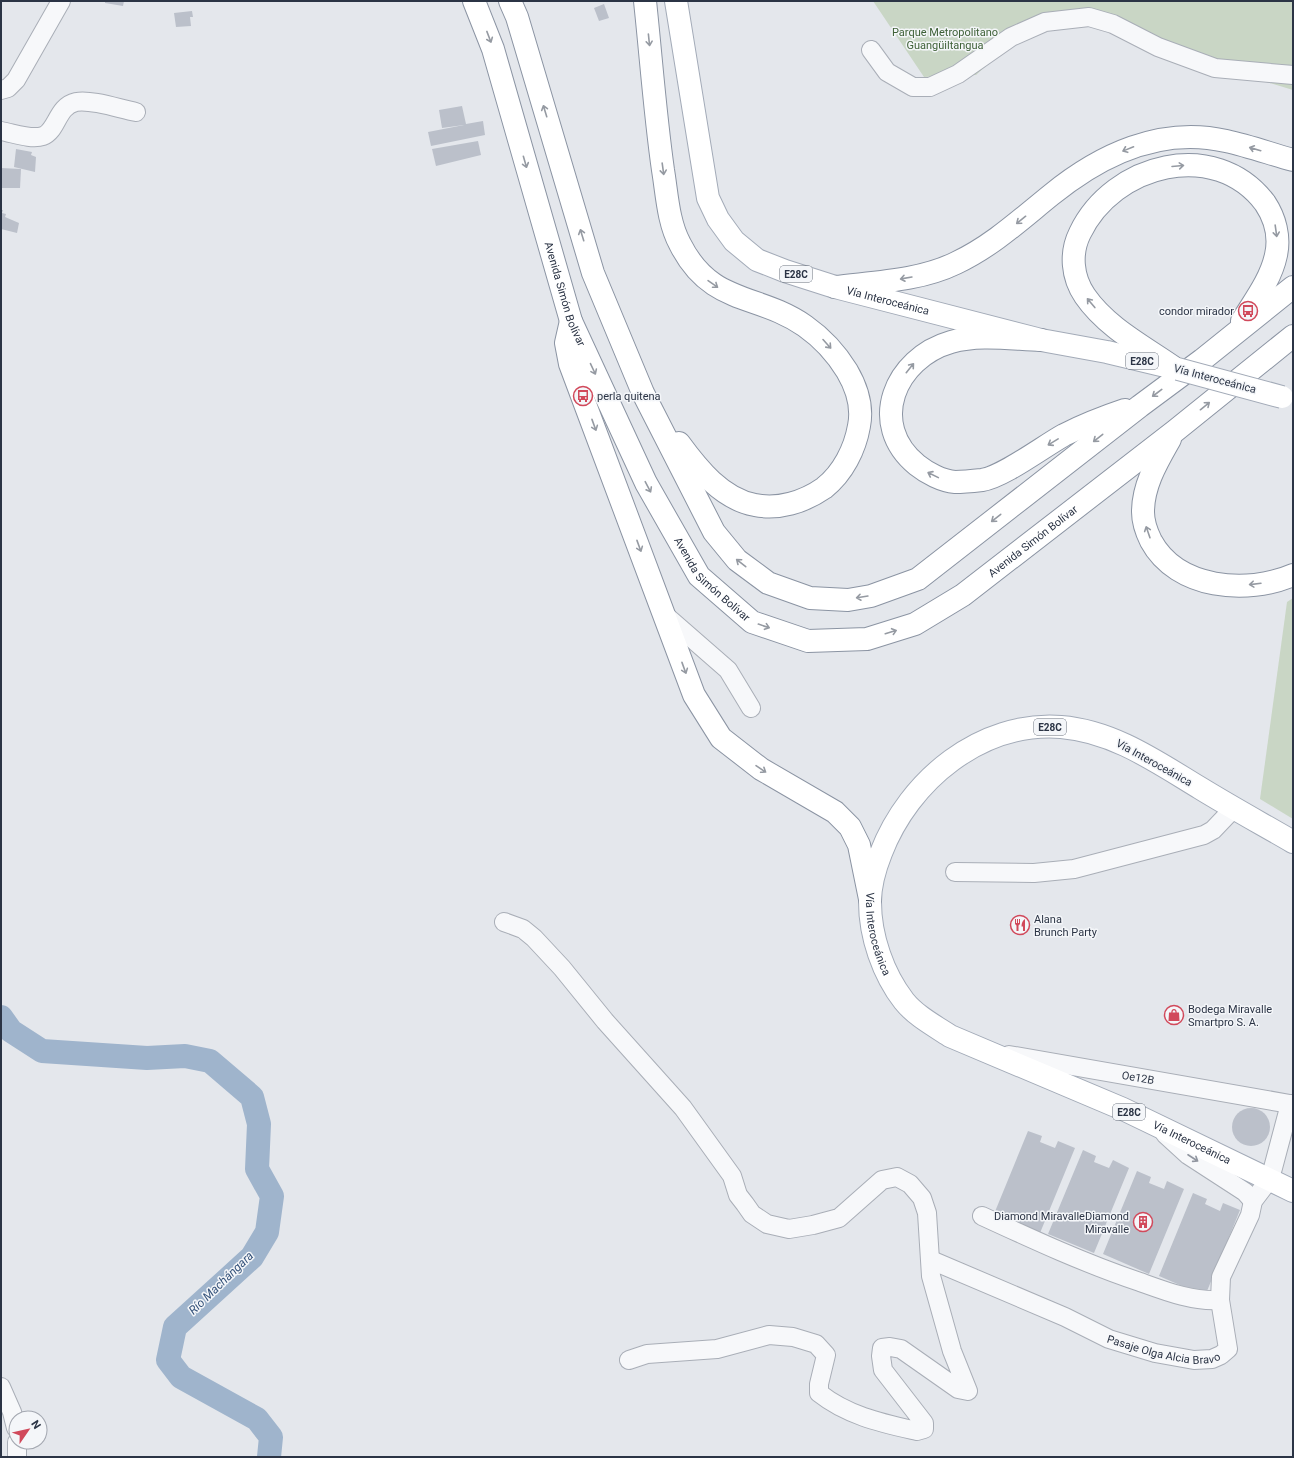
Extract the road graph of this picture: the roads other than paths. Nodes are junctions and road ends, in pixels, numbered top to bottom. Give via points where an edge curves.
1 (60, 1) edge
2 (474, 1) edge
3 (510, 1) edge
4 (645, 1) edge
5 (676, 1) edge
6 (871, 50) dead end
7 (1293, 74) edge
8 (1, 90) edge
9 (136, 112) dead end
10 (1, 131) edge
11 (1293, 160) edge
12 (835, 286) junction
13 (1293, 287) edge
14 (571, 321) junction
15 (1233, 336) junction
16 (1293, 336) edge
17 (1041, 340) junction
18 (1177, 369) junction
19 (643, 393) junction
20 (1288, 400) edge
21 (1140, 406) junction
22 (1175, 430) junction
23 (1291, 577) edge
24 (665, 615) junction
25 (751, 708) dead end
26 (1234, 808) junction
27 (1293, 842) edge
28 (955, 872) dead end
29 (870, 899) junction
30 (504, 922) dead end
31 (986, 1050) junction
32 (1292, 1103) edge
33 (1154, 1124) junction
34 (1269, 1180) junction
35 (1293, 1191) edge
36 (1253, 1201) junction
37 (982, 1216) dead end
38 (931, 1260) junction
39 (1220, 1300) junction
40 (629, 1360) dead end
41 (1, 1387) edge
42 (11, 1410) edge

1 - 8 street via 16,80 8,88
2 -> 14 main road, Avenida Simón Bolívar via 493,49
19 -> 3 main road via 593,273 517,17
4 -> 19 main road via 660,145 670,216 679,244 695,269 730,295 777,311 804,325 824,341 852,378 858,395 861,417 857,438 849,458 824,487 785,505 766,507 745,504 726,494 707,477
5 - 12 main road, Vía Interoceánica / E28C via 708,198 718,219 734,241 757,260
6 - 7 street via 887,72 913,87 930,87 958,74 1012,37 1045,22 1089,17 1113,24 1158,47 1215,68
9 - 10 street via 90,102 77,102 67,106 48,134 42,137
11 -> 12 main road via 1225,141 1196,137 1163,139 1136,146 1084,170 990,245 954,264 924,275
12 - 17 main road, Vía Interoceánica / E28C
13 - 15 main road
14 -> 22 main road, Avenida Simón Bolívar via 646,484 699,576 752,622 808,641 867,639 915,624 963,595
14 -> 24 main road via 566,343 570,364
18 -> 15 main road via 1100,314 1085,295 1075,276 1073,257 1077,239 1086,219 1101,201 1135,177 1173,166 1195,165 1212,168 1247,184 1271,212 1277,230 1277,254 1269,278
15 -> 21 main road
22 -> 16 main road, Avenida Simón Bolívar
17 - 18 main road, Vía Interoceánica / E28C via 1107,352
21 -> 17 main road via 1093,421 1007,470 984,480 954,482 940,478 923,470 906,456 891,428 892,399 898,383 922,355 951,342 972,338
18 - 20 main road, Vía Interoceánica / E28C, bridge
21 -> 19 main road via 918,579 871,596 848,600 810,598 768,584 737,560 714,532
23 -> 22 main road via 1247,585 1203,581 1185,575 1170,565 1156,549 1147,533 1143,513 1145,492 1152,471
24 - 25 street via 728,670
24 -> 29 main road via 694,696 722,738 761,769 835,812 850,826 859,845
26 - 27 main road, Vía Interoceánica / E28C
26 - 28 street via 1213,830 1204,835 1074,869 1034,873
26 - 29 main road, Vía Interoceánica / E28C via 1117,741 1091,732 1062,727 1038,726 1012,730 978,744 935,773 919,788 889,832 874,875
29 - 31 main road, Vía Interoceánica / E28C via 876,946 888,974 905,1002 950,1036
30 - 38 street via 523,929 534,938 683,1108 732,1176 738,1194 752,1214 767,1224 789,1229 813,1225 839,1218 882,1180 897,1177 910,1184 922,1198 927,1213
31 - 32 street, Oe12B
31 - 33 main road, Vía Interoceánica / E28C
32 - 34 street
33 - 34 main road, Vía Interoceánica / E28C
33 -> 36 street via 1188,1155 1245,1192
34 - 35 main road, Vía Interoceánica / E28C
34 - 36 street, Pasaje Olga Alcia Bravo
36 - 39 street, Pasaje Olga Alcia Bravo via 1250,1215 1222,1277
37 - 39 street via 1097,1268 1168,1292 1208,1301
38 - 39 street, Pasaje Olga Alcia Bravo via 1065,1317 1109,1339 1155,1353 1194,1360 1212,1359 1228,1348
38 - 40 street via 931,1276 939,1307 968,1391 958,1389 901,1348 882,1348 881,1356 883,1370 924,1423 924,1429 917,1431 865,1418 834,1405 819,1393 826,1355 816,1344 793,1337 768,1335 717,1349 647,1354
41 - 42 street

